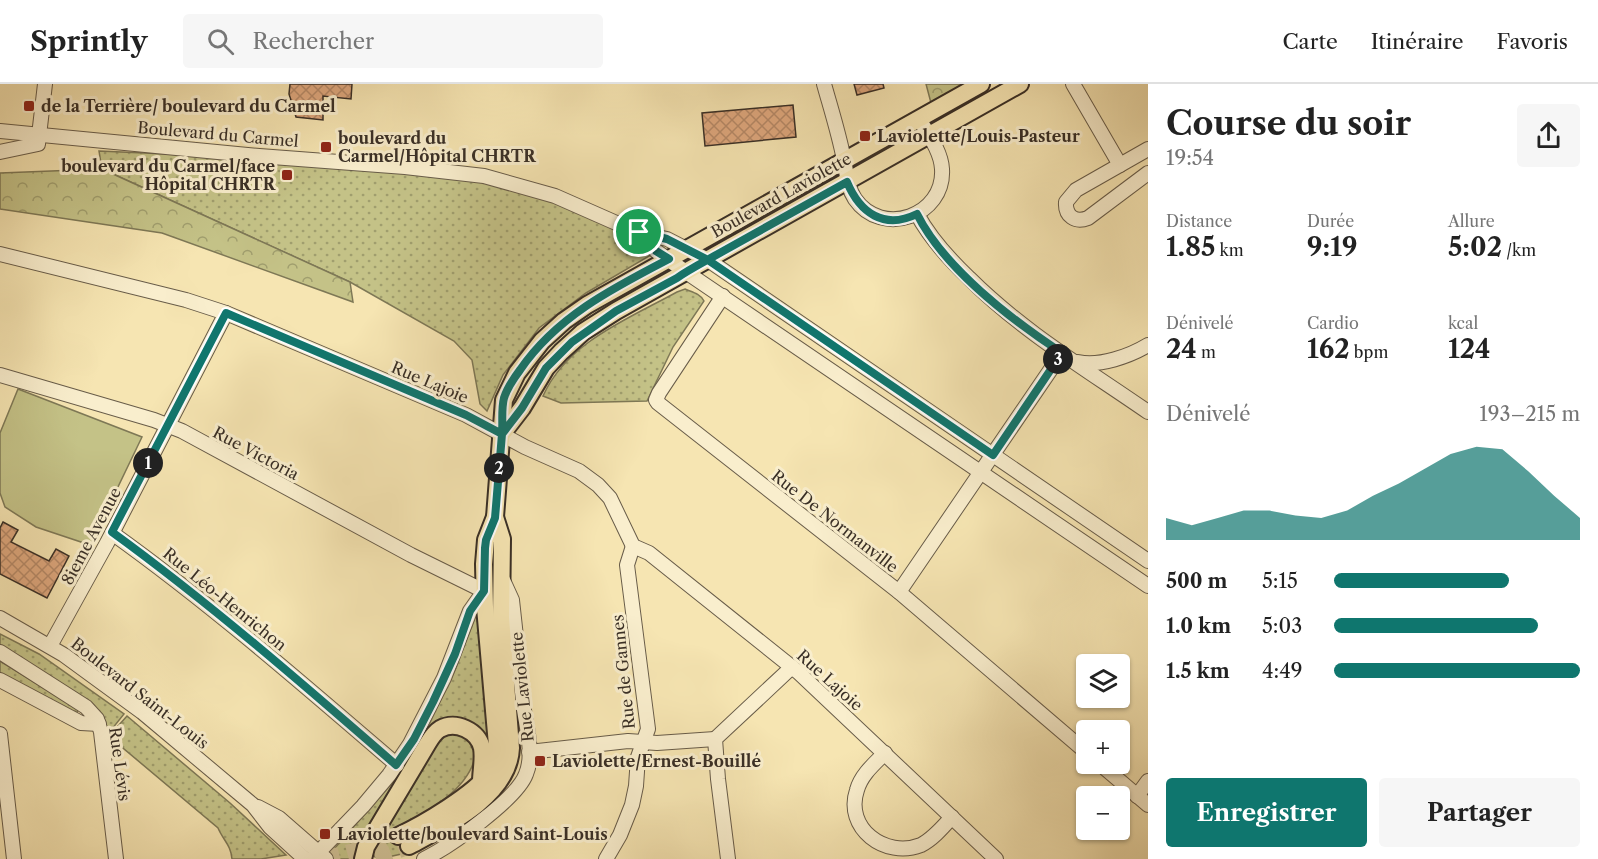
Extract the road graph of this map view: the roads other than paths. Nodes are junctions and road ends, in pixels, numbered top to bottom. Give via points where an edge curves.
1 (45, 84) edge
2 (824, 84) edge
3 (981, 84) edge
4 (1020, 84) edge
5 (1073, 84) edge
6 (919, 119) junction
7 (0, 131) edge
8 (41, 135) junction
9 (929, 136) junction
10 (1148, 149) edge
11 (0, 152) edge
12 (844, 161) junction
13 (1120, 165) junction
14 (1148, 173) edge
15 (847, 182) junction
16 (917, 214) junction
17 (639, 232) junction
18 (687, 248) junction
19 (0, 254) edge
20 (669, 259) junction
21 (708, 260) junction
22 (686, 272) junction
23 (723, 296) junction
24 (226, 313) junction
25 (1148, 345) edge
26 (1067, 357) junction
27 (863, 366) junction
28 (0, 375) edge
29 (851, 383) junction
30 (1148, 412) edge
31 (168, 425) junction
32 (502, 434) junction
33 (993, 455) junction
34 (981, 472) junction
35 (495, 518) junction
36 (112, 532) junction
37 (1120, 542) junction
38 (633, 546) junction
39 (1108, 559) junction
40 (1148, 561) edge
41 (501, 576) junction
42 (1148, 586) edge
43 (484, 591) junction
44 (900, 592) junction
45 (0, 618) edge
46 (51, 646) junction
47 (0, 652) edge
48 (792, 667) junction
49 (0, 680) edge
50 (99, 724) junction
51 (0, 734) edge
52 (715, 739) junction
53 (643, 742) junction
54 (1076, 743) edge
55 (529, 752) junction
56 (885, 753) junction
57 (396, 765) junction
58 (1112, 774) edge
59 (1148, 781) edge
60 (481, 782) junction
61 (1143, 800) edge
62 (253, 805) junction
63 (952, 817) junction
64 (319, 857) edge
65 (14, 859) edge
66 (116, 859) edge
67 (305, 859) edge
68 (363, 859) edge
69 (424, 859) edge
70 (606, 859) edge
71 (728, 859) edge
72 (996, 859) edge

1 - 8 street
2 - 12 street
3 - 6 main road, Boulevard Laviolette
4 - 9 main road, Boulevard Laviolette
5 - 13 street
6 - 9 street
6 - 12 main road, Boulevard Laviolette
7 - 8 street, Boulevard du Carmel
8 - 11 street via 37,145
8 - 17 street, Boulevard du Carmel via 472,174 544,192
9 - 15 main road, Boulevard Laviolette
9 - 16 street via 941,160 942,175 935,198
10 - 13 street
12 - 15 street
12 - 18 main road, Boulevard Laviolette
13 - 14 street via 1072,194 1066,202 1070,216 1088,218
15 - 16 street via 856,200 873,215 896,220
15 - 21 main road, Boulevard Laviolette
16 - 26 street via 967,277 1010,316
17 - 18 street, Boulevard du Carmel
17 - 20 street, Boulevard du Carmel
18 - 20 main road, Boulevard Laviolette
18 - 21 street, Boulevard du Carmel
19 - 24 street, Rue Lajoie
20 - 22 street, Boulevard du Carmel
20 - 32 main road, Boulevard Laviolette via 587,305 542,341 517,373 505,397
21 - 22 main road, Boulevard Laviolette
21 - 27 street, Boulevard du Carmel
22 - 23 street, Boulevard du Carmel
22 - 32 main road, Boulevard Laviolette via 616,311 572,342 546,368
23 - 29 street, Boulevard du Carmel
23 - 44 street, Rue De Normanville via 656,400
24 - 31 street, 8ieme Avenue
24 - 32 street, Rue Lajoie
25 - 26 street via 1086,364
26 - 30 street
26 - 33 street
27 - 29 street
27 - 33 street, Boulevard du Carmel
28 - 31 street, Rue Victoria
29 - 34 street, Boulevard du Carmel
31 - 36 street, 8ieme Avenue
31 - 43 street, Rue Victoria
32 - 35 main road, Rue Laviolette
32 - 38 street, Rue Lajoie via 579,471 598,485 614,505
33 - 34 street
33 - 37 street, Boulevard du Carmel
34 - 39 street, Boulevard du Carmel
34 - 44 street
35 - 41 main road, Rue Laviolette via 502,539
35 - 43 main road, Rue Laviolette via 486,540
36 - 46 street, 8ieme Avenue
36 - 57 street, Rue Léo-Henrichon via 256,645
37 - 39 street
37 - 40 street, Boulevard du Carmel
38 - 48 street, Rue Lajoie via 649,553
38 - 53 street, Rue de Gannes via 627,565 648,728
39 - 42 street, Boulevard du Carmel
41 - 55 street, Rue Laviolette via 512,600
41 - 60 main road, Rue Laviolette via 511,748 507,767 483,799 438,830 404,841
43 - 57 street, Rue Laviolette via 470,611 433,702
43 - 60 main road, Rue Laviolette via 496,749 493,766
44 - 54 street, Rue De Normanville
45 - 46 street, Boulevard Saint-Louis
46 - 62 street, Boulevard Saint-Louis via 142,712
47 - 50 street, Rue Lévis via 80,702
48 - 52 street
48 - 56 street, Rue Lajoie
49 - 50 street via 81,723
50 - 66 street, Rue Lévis
51 - 65 street
52 - 53 street
52 - 71 street
53 - 55 street
53 - 70 street, Rue de Gannes via 632,805
55 - 69 street, Rue Laviolette via 525,776 510,797
56 - 63 street, Rue Lajoie
56 - 63 street via 865,774 855,795 856,818 869,837 889,849 912,849 932,838
57 - 64 street, Rue Laviolette
58 - 61 street
59 - 61 street
60 - 68 main road via 482,752 478,740 461,727 441,729 428,743 366,847
62 - 64 street, Boulevard Saint-Louis via 279,818
62 - 67 street, Boulevard Saint-Louis via 270,827
63 - 72 street, Rue Lajoie

